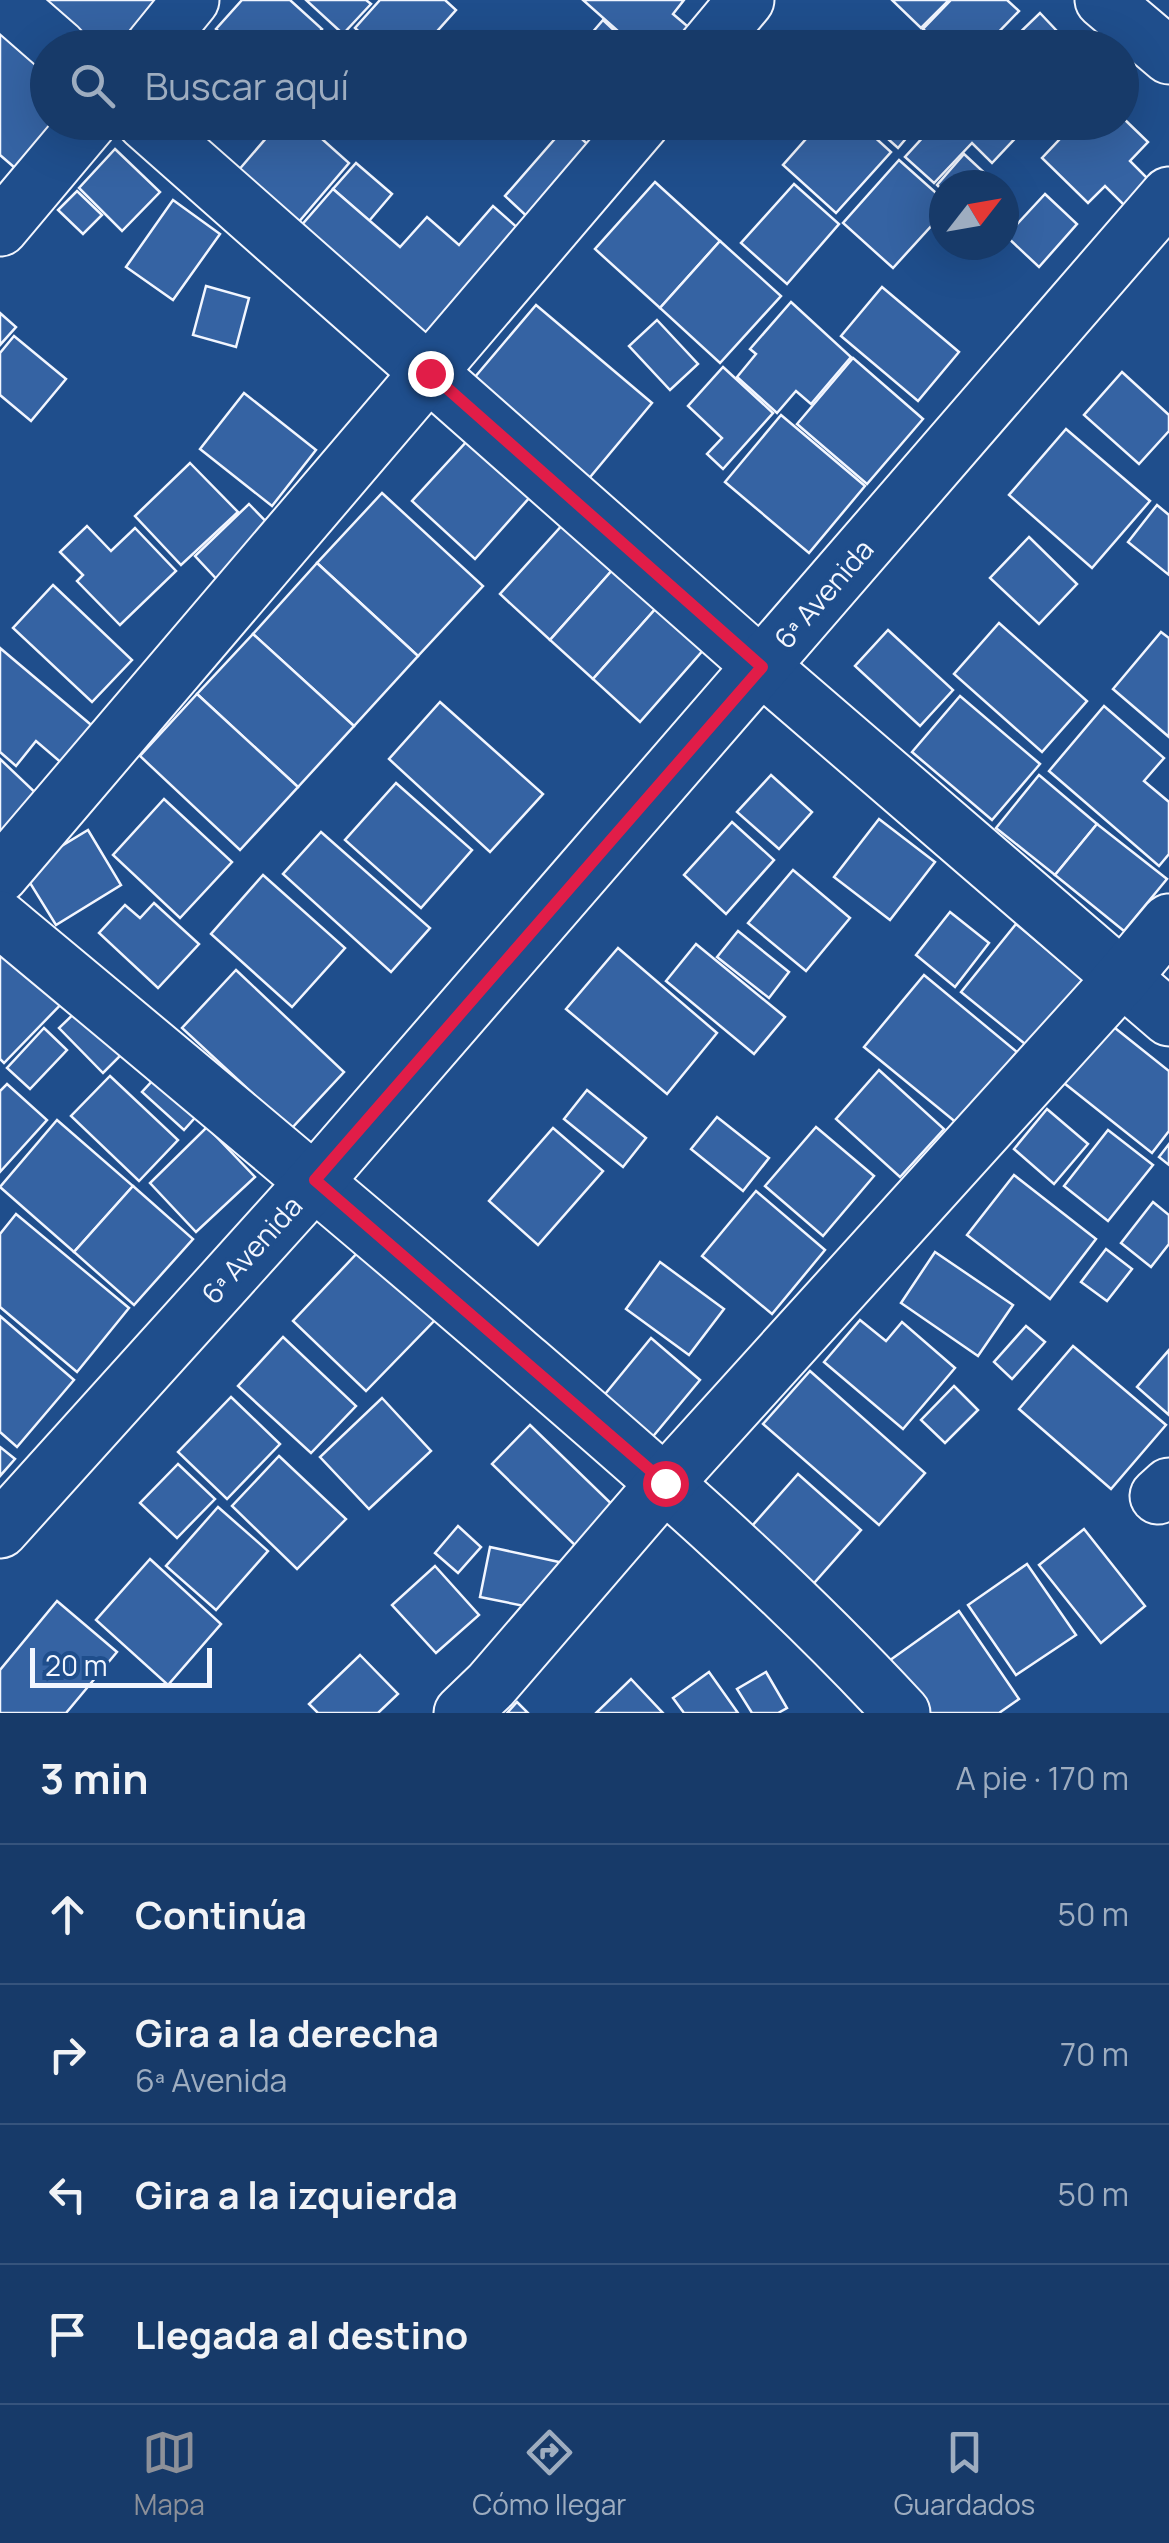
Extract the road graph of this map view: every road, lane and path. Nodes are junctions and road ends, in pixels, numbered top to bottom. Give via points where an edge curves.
1 (4, 0) edge
2 (192, 0) edge
3 (746, 0) edge
4 (1103, 0) edge
5 (38, 30) edge
6 (167, 30) edge
7 (721, 30) edge
8 (1138, 30) edge
9 (1139, 31) edge
10 (1169, 56) edge
11 (75, 140) edge
12 (165, 140) edge
13 (627, 140) edge
14 (1169, 196) edge
15 (0, 228) edge
16 (430, 373) junction
17 (762, 667) junction
18 (0, 875) edge
19 (0, 919) edge
20 (1169, 922) edge
21 (1123, 977) junction
22 (1169, 1018) edge
23 (315, 1180) junction
24 (665, 1483) junction
25 (0, 1530) edge
26 (462, 1713) edge
27 (902, 1713) edge

1 - 5 street
2 - 6 street
3 - 7 street
4 - 8 street
9 - 10 street
11 - 15 street
12 - 16 street
13 - 16 street
14 - 17 street, 6ª Avenida
16 - 17 street
16 - 18 street
17 - 21 street
17 - 23 street, 6ª Avenida
19 - 23 street
20 - 21 street
21 - 22 street
21 - 24 street
23 - 24 street
23 - 25 street, 6ª Avenida
24 - 26 street
24 - 27 street

